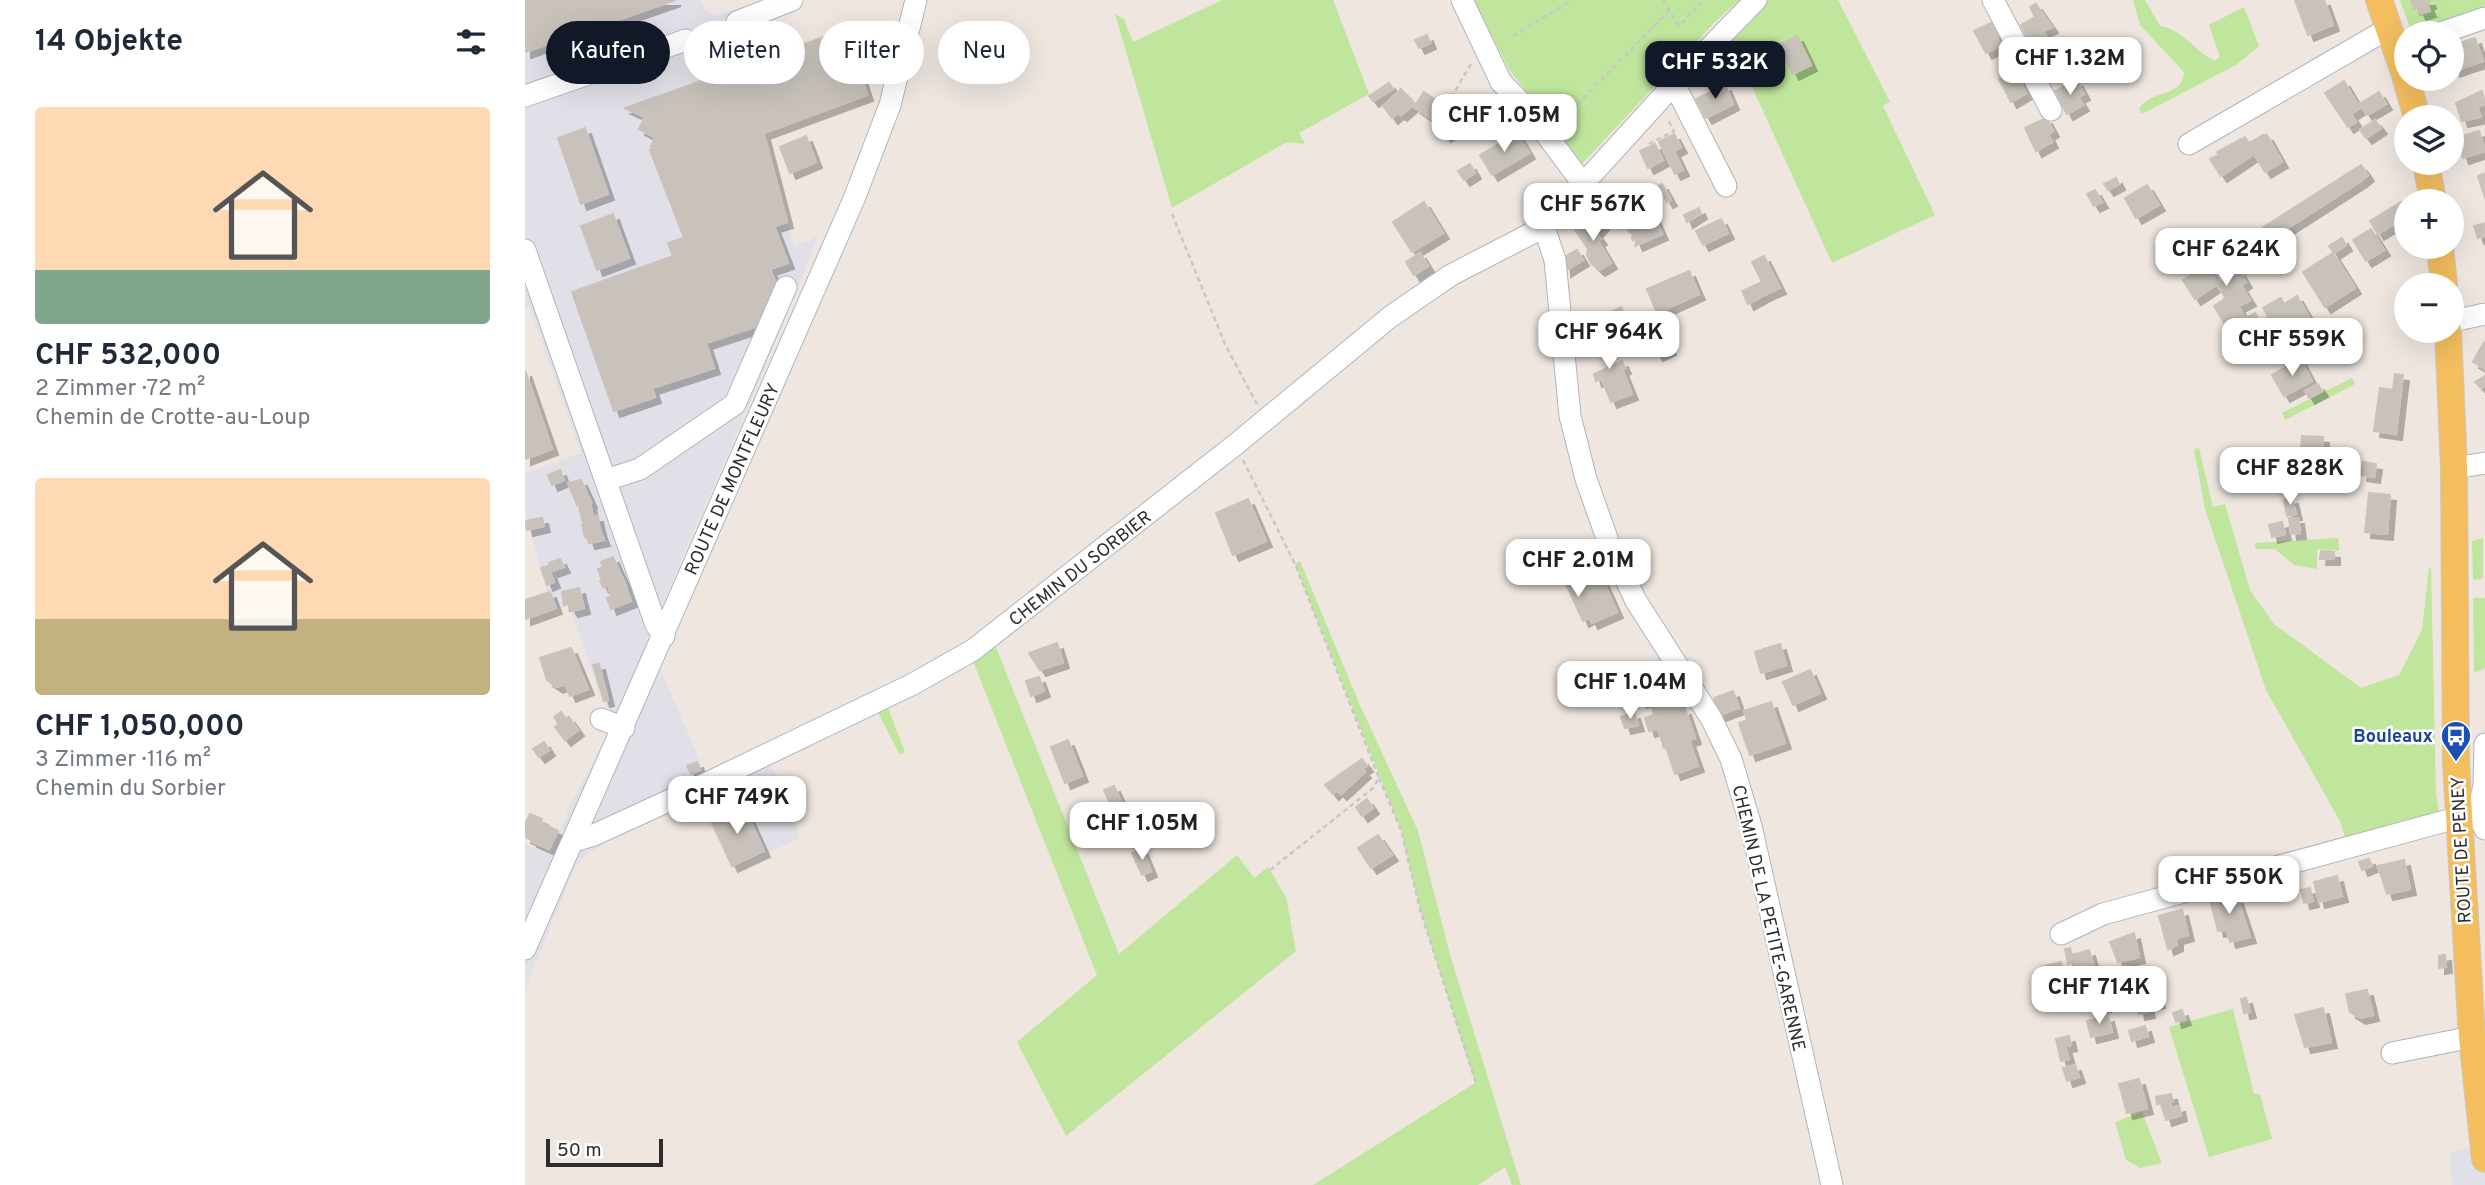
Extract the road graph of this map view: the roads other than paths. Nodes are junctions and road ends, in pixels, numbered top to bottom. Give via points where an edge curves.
1 (792, 0) edge
2 (916, 0) edge
3 (1462, 0) edge
4 (1756, 0) edge
5 (1993, 0) edge
6 (2485, 18) edge
7 (740, 21) edge
8 (2390, 22) edge
9 (2464, 25) edge
10 (684, 41) edge
11 (1674, 84) junction
12 (525, 96) edge
13 (2051, 110) dead end
14 (2189, 144) dead end
15 (1588, 178) junction
16 (1726, 186) dead end
17 (1544, 227) junction
18 (525, 250) edge
19 (786, 287) dead end
20 (2485, 314) edge
21 (2464, 318) edge
22 (2449, 343) edge
23 (2485, 463) edge
24 (2454, 468) junction
25 (606, 480) junction
26 (664, 636) junction
27 (601, 719) dead end
28 (624, 728) junction
29 (2485, 744) edge
30 (2474, 819) edge
31 (573, 841) junction
32 (2061, 934) dead end
33 (525, 950) edge
34 (2472, 1037) junction
35 (2392, 1053) dead end
36 (2482, 1115) edge
37 (2485, 1159) edge
38 (1832, 1185) edge

1 - 7 street
2 - 26 street, ROUTE DE MONTFLEURY via 872,156
3 - 15 street via 1501,82
4 - 11 street
5 - 13 street
6 - 9 street
8 - 14 street
10 - 12 street
11 - 15 street
11 - 16 street
15 - 17 street
17 - 31 street, CHEMIN DU SORBIER via 1485,255 1418,297 1008,626 964,656 701,786
17 - 38 street, CHEMIN DE LA PETITE-GARENNE via 1555,260 1570,416 1586,479 1636,601 1711,718 1731,759 1753,836
18 - 25 street
19 - 25 street via 735,404 640,468
20 - 21 street
22 - 24 main road, ROUTE DE PENEY
23 - 24 street
24 - 30 main road, ROUTE DE PENEY via 2455,724
25 - 26 street via 656,625
26 - 28 street, ROUTE DE MONTFLEURY
27 - 28 street
28 - 31 street, ROUTE DE MONTFLEURY
29 - 30 street via 2484,785
30 - 32 street via 2103,914
30 - 34 main road, ROUTE DE PENEY
31 - 33 street, ROUTE DE MONTFLEURY
34 - 35 street
34 - 36 main road, ROUTE DE PENEY
36 - 37 main road, ROUTE DE PENEY

